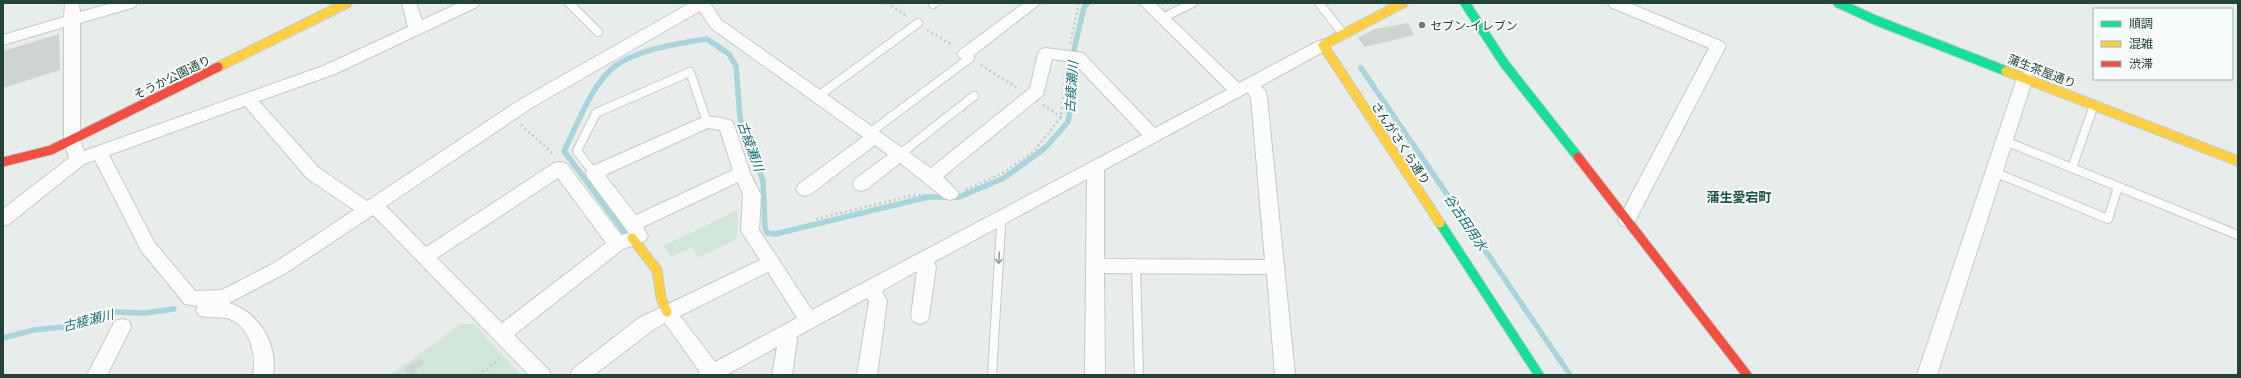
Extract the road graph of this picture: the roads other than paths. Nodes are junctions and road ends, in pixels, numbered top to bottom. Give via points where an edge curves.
1 (72, 3) edge
2 (130, 3) edge
3 (347, 3) edge
4 (410, 3) edge
5 (472, 3) edge
6 (569, 3) edge
7 (702, 3) edge
8 (1034, 3) edge
9 (1146, 3) edge
10 (1193, 3) edge
11 (1319, 3) edge
12 (1403, 3) edge
13 (1465, 3) edge
14 (1615, 3) edge
15 (1838, 3) edge
16 (1162, 18) junction
17 (71, 20) junction
18 (918, 24) dead end
19 (417, 30) junction
20 (598, 32) dead end
21 (1344, 35) junction
22 (3, 40) edge
23 (1323, 45) junction
24 (968, 56) joint
25 (2025, 78) junction
26 (1249, 91) junction
27 (974, 96) dead end
28 (817, 97) junction
29 (248, 99) junction
30 (2094, 105) junction
31 (707, 122) junction
32 (871, 136) junction
33 (1154, 137) junction
34 (72, 140) junction
35 (2005, 141) junction
36 (99, 152) junction
37 (899, 155) junction
38 (78, 160) junction
39 (2238, 161) edge
40 (3, 162) edge
41 (1096, 167) junction
42 (2072, 168) junction
43 (1994, 172) junction
44 (594, 173) junction
45 (742, 173) junction
46 (931, 177) junction
47 (861, 184) dead end
48 (2118, 187) junction
49 (805, 189) dead end
50 (950, 193) dead end
51 (371, 208) junction
52 (3, 219) edge
53 (997, 220) junction
54 (1627, 220) junction
55 (628, 235) junction
56 (2238, 235) edge
57 (424, 257) junction
58 (922, 261) junction
59 (772, 262) junction
60 (1096, 266) junction
61 (1136, 266) junction
62 (1276, 267) junction
63 (871, 288) junction
64 (211, 298) junction
65 (667, 312) junction
66 (920, 316) dead end
67 (809, 320) junction
68 (122, 327) dead end
69 (502, 334) junction
70 (785, 342) junction
71 (710, 374) edge
72 (97, 375) edge
73 (264, 375) edge
74 (541, 375) edge
75 (580, 375) edge
76 (782, 375) edge
77 (867, 375) edge
78 (992, 375) edge
79 (1095, 375) edge
80 (1139, 375) edge
81 (1285, 375) edge
82 (1539, 375) edge
83 (1747, 375) edge
84 (1927, 375) edge

1 - 17 street
2 - 17 street
3 - 34 street, そうか公園通り
4 - 19 street
5 - 19 street
6 - 20 lane
7 - 28 street via 716,24
7 - 51 street via 563,82
8 - 24 street
9 - 16 street
10 - 16 lane
11 - 21 lane
12 - 21 street
13 - 54 street via 1506,64
14 - 54 street via 1718,46
15 - 25 street, 蒲生茶屋通り via 1875,20
16 - 26 street
17 - 22 street
17 - 34 street
18 - 28 lane
19 - 29 street via 329,70
21 - 23 street
23 - 26 street
23 - 82 street, さんがさくら通り
24 - 32 lane
25 - 30 street, 蒲生茶屋通り
25 - 35 street
26 - 33 street
26 - 62 street
27 - 37 lane
28 - 32 street
29 - 36 street
29 - 51 street via 313,173
30 - 39 street, 蒲生茶屋通り
30 - 42 lane
31 - 44 street
31 - 44 lane via 690,72 596,113 578,151
31 - 45 street via 726,125
32 - 37 street
32 - 49 street
33 - 41 street
33 - 46 street via 1084,54 1046,53 1037,91
34 - 38 street
34 - 40 street, そうか公園通り via 51,150
35 - 42 lane
35 - 43 street
36 - 38 street
36 - 64 street via 148,247 191,299
37 - 46 street
37 - 47 street
38 - 52 street
41 - 53 street
41 - 60 street
42 - 48 lane
43 - 48 lane via 2108,219
43 - 84 street
44 - 55 street
45 - 55 street
45 - 59 street via 752,194 750,232
46 - 50 street
48 - 56 lane
51 - 57 street
51 - 64 street via 280,268 224,297
53 - 58 street
53 -> 78 lane via 1001,226
54 - 83 street
55 - 57 street via 560,168
55 - 65 street via 657,270 661,298
55 - 69 street
57 - 69 street
58 - 63 street
58 - 66 street via 926,266
59 - 65 street
59 - 67 street
60 - 61 street
60 - 79 street
61 - 62 street
61 - 80 lane
62 - 81 street
63 - 67 street
63 - 77 street via 878,301
64 - 73 street via 205,310 229,311 242,316 262,344 266,365
65 - 71 street
65 - 75 street via 646,324
67 - 70 street
68 - 72 street
69 - 74 street
70 - 71 street
70 - 76 street

